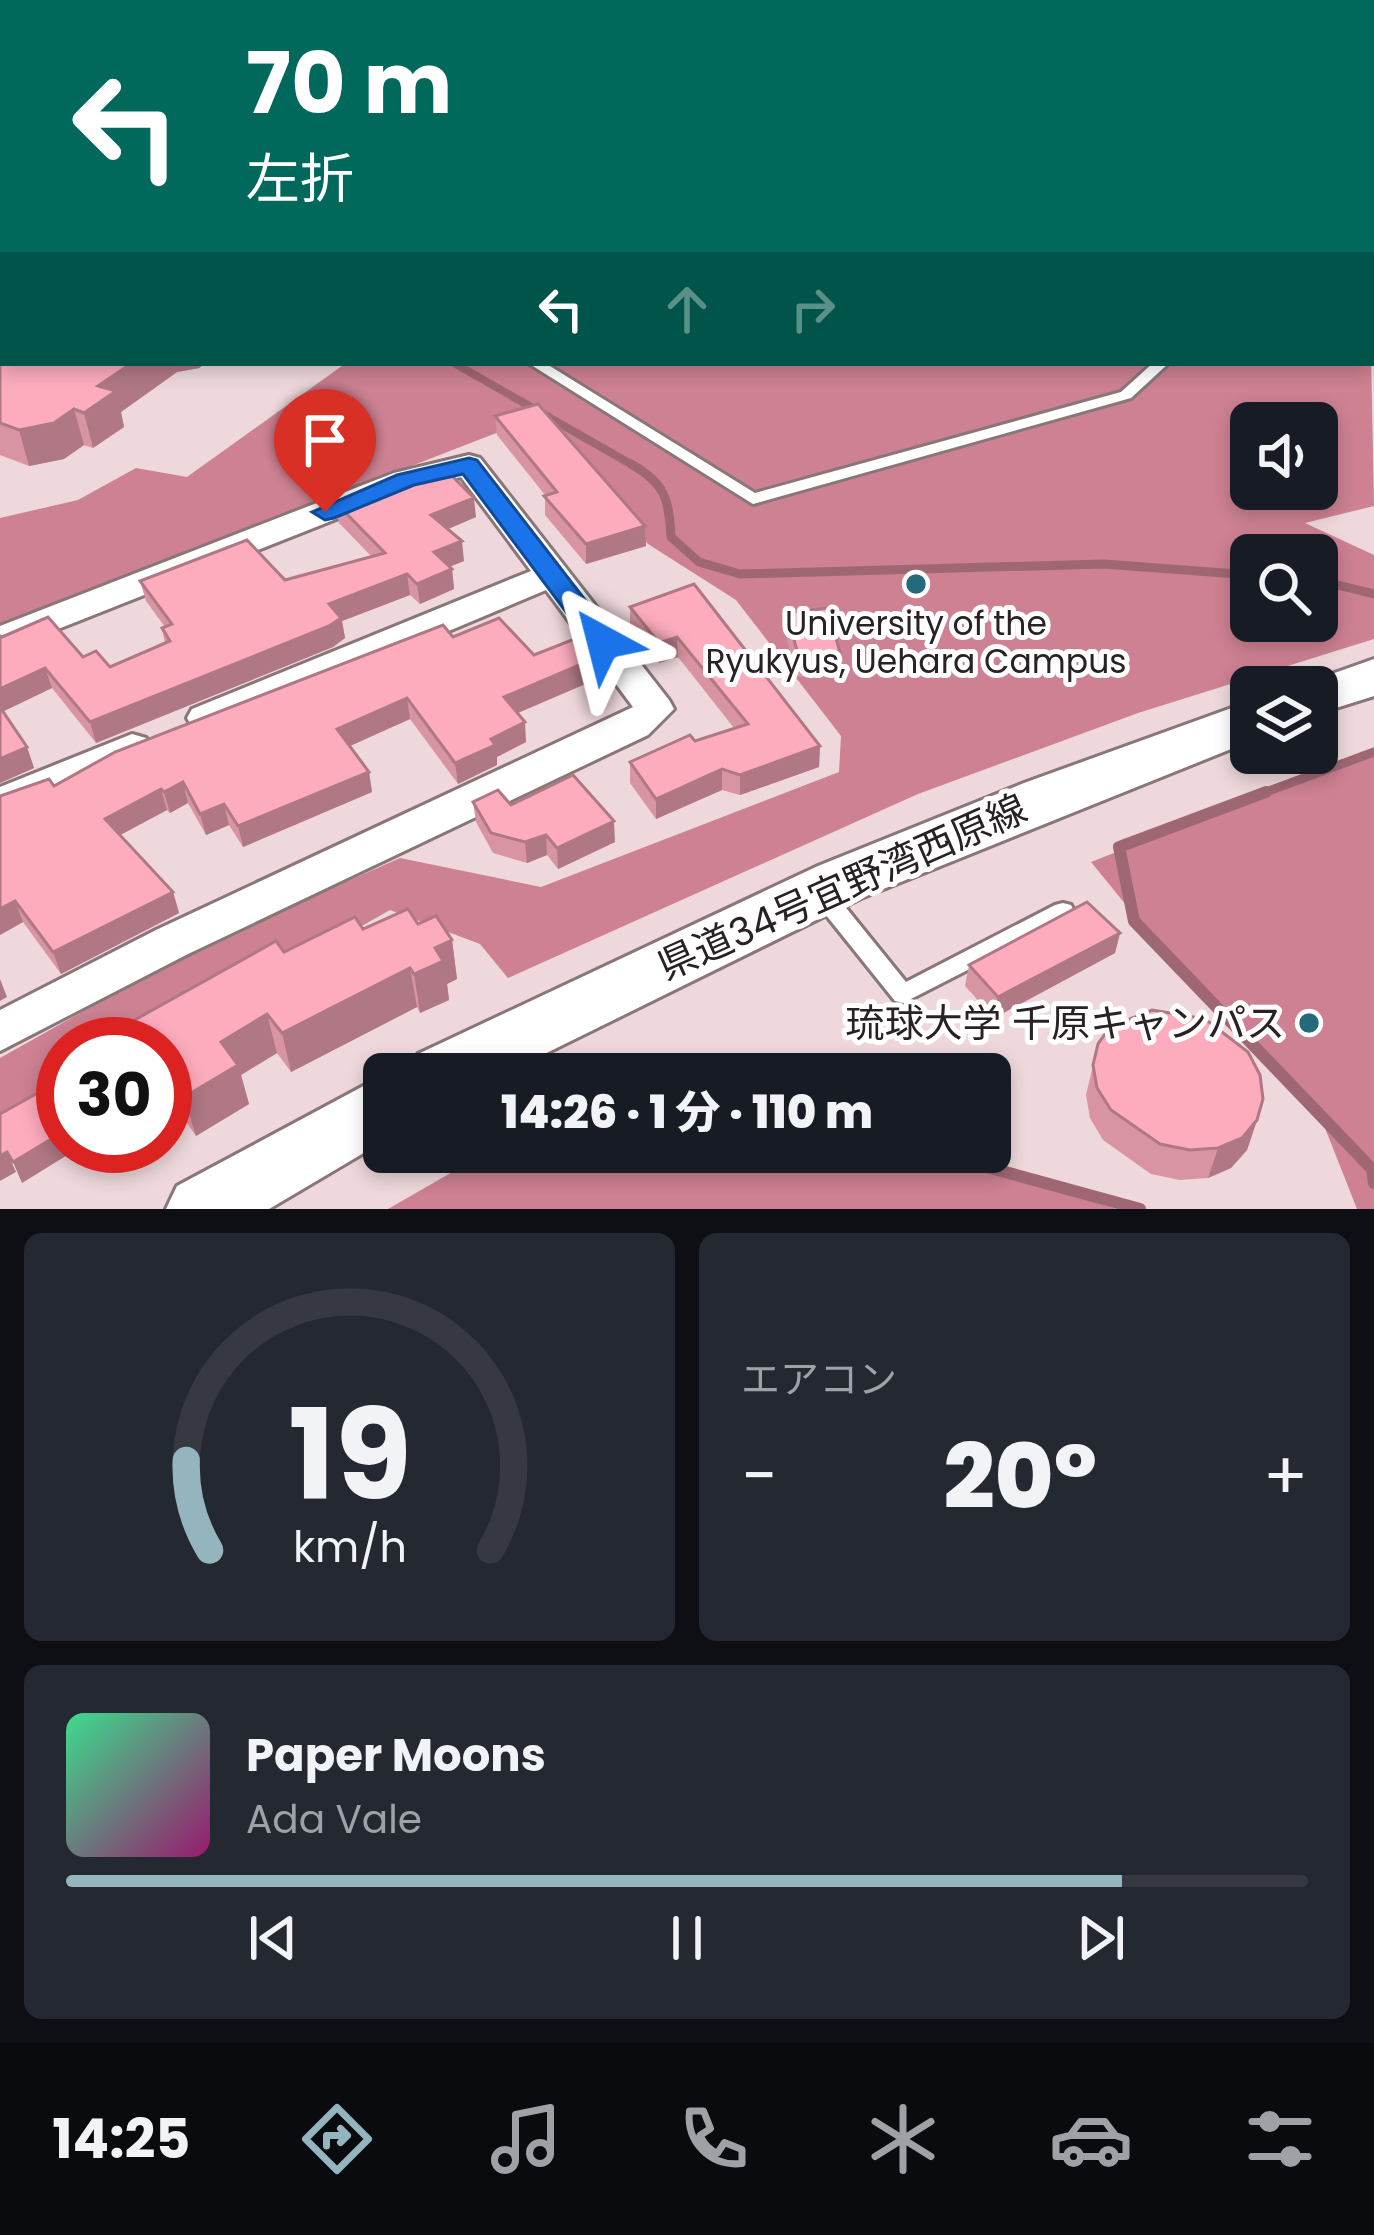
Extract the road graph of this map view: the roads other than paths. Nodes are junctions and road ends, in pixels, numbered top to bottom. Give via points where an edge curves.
1 (540, 366) edge
2 (1159, 366) edge
3 (552, 575) junction
4 (0, 640) edge
5 (1374, 677) edge
6 (1338, 689) edge
7 (1230, 727) edge
8 (0, 803) edge
9 (819, 890) junction
10 (1063, 911) edge
11 (0, 1032) edge
12 (481, 1053) edge
13 (363, 1117) edge
14 (202, 1209) edge

1 - 2 lane via 753,500 1126,395
3 - 4 street via 469,465 406,480
3 - 8 street
3 - 11 street via 655,710
5 - 6 main road
7 - 9 main road, 県道34号宜野湾西原線
9 - 10 lane via 903,994
9 - 12 main road, 県道34号宜野湾西原線
13 - 14 main road

